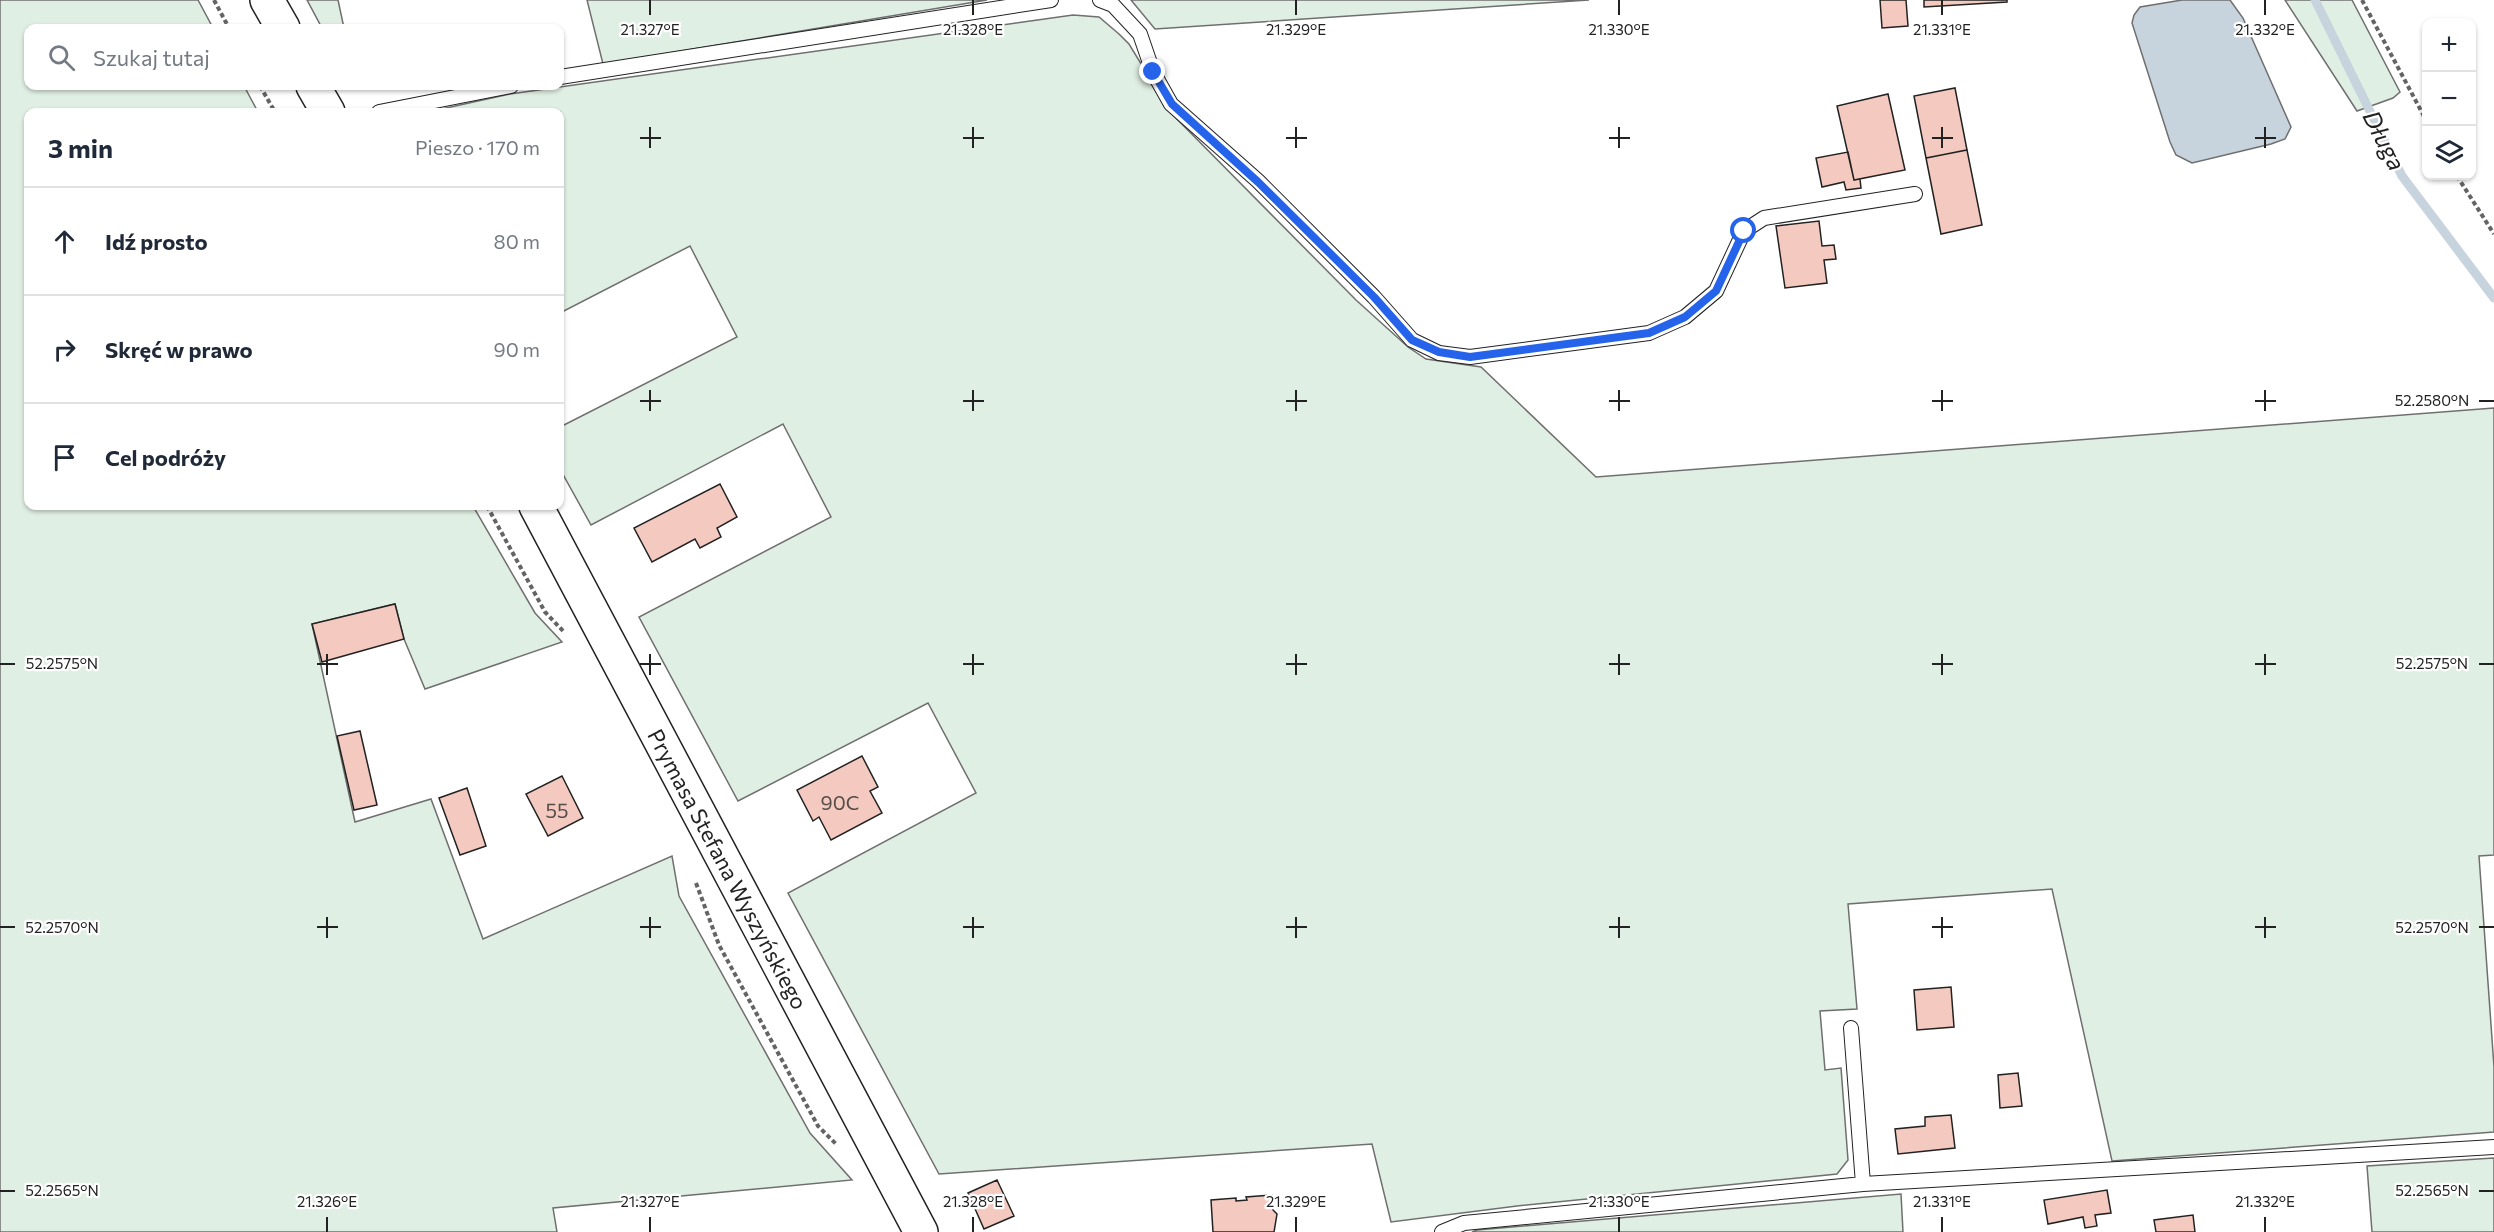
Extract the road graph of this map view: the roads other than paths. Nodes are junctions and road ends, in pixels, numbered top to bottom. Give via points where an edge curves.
1 (267, 0) edge
2 (1051, 0) edge
3 (1100, 0) edge
4 (281, 24) edge
5 (564, 76) edge
6 (315, 90) edge
7 (491, 90) edge
8 (326, 108) edge
9 (399, 108) edge
10 (1915, 194) dead end
11 (538, 510) edge
12 (1851, 1028) dead end
13 (2494, 1147) edge
14 (1863, 1184) junction
15 (921, 1232) edge
16 (1442, 1232) edge

1 - 4 street
2 - 5 lane
3 - 10 lane via 1113,5 1140,34 1153,72 1172,104 1258,182 1412,340 1439,352 1470,357 1649,333 1685,317 1716,291 1744,231 1764,218
6 - 8 street
7 - 9 lane
11 - 15 street, Prymasa Stefana Wyszyńskiego
12 - 14 lane
13 - 14 lane
14 - 16 lane via 1464,1223

